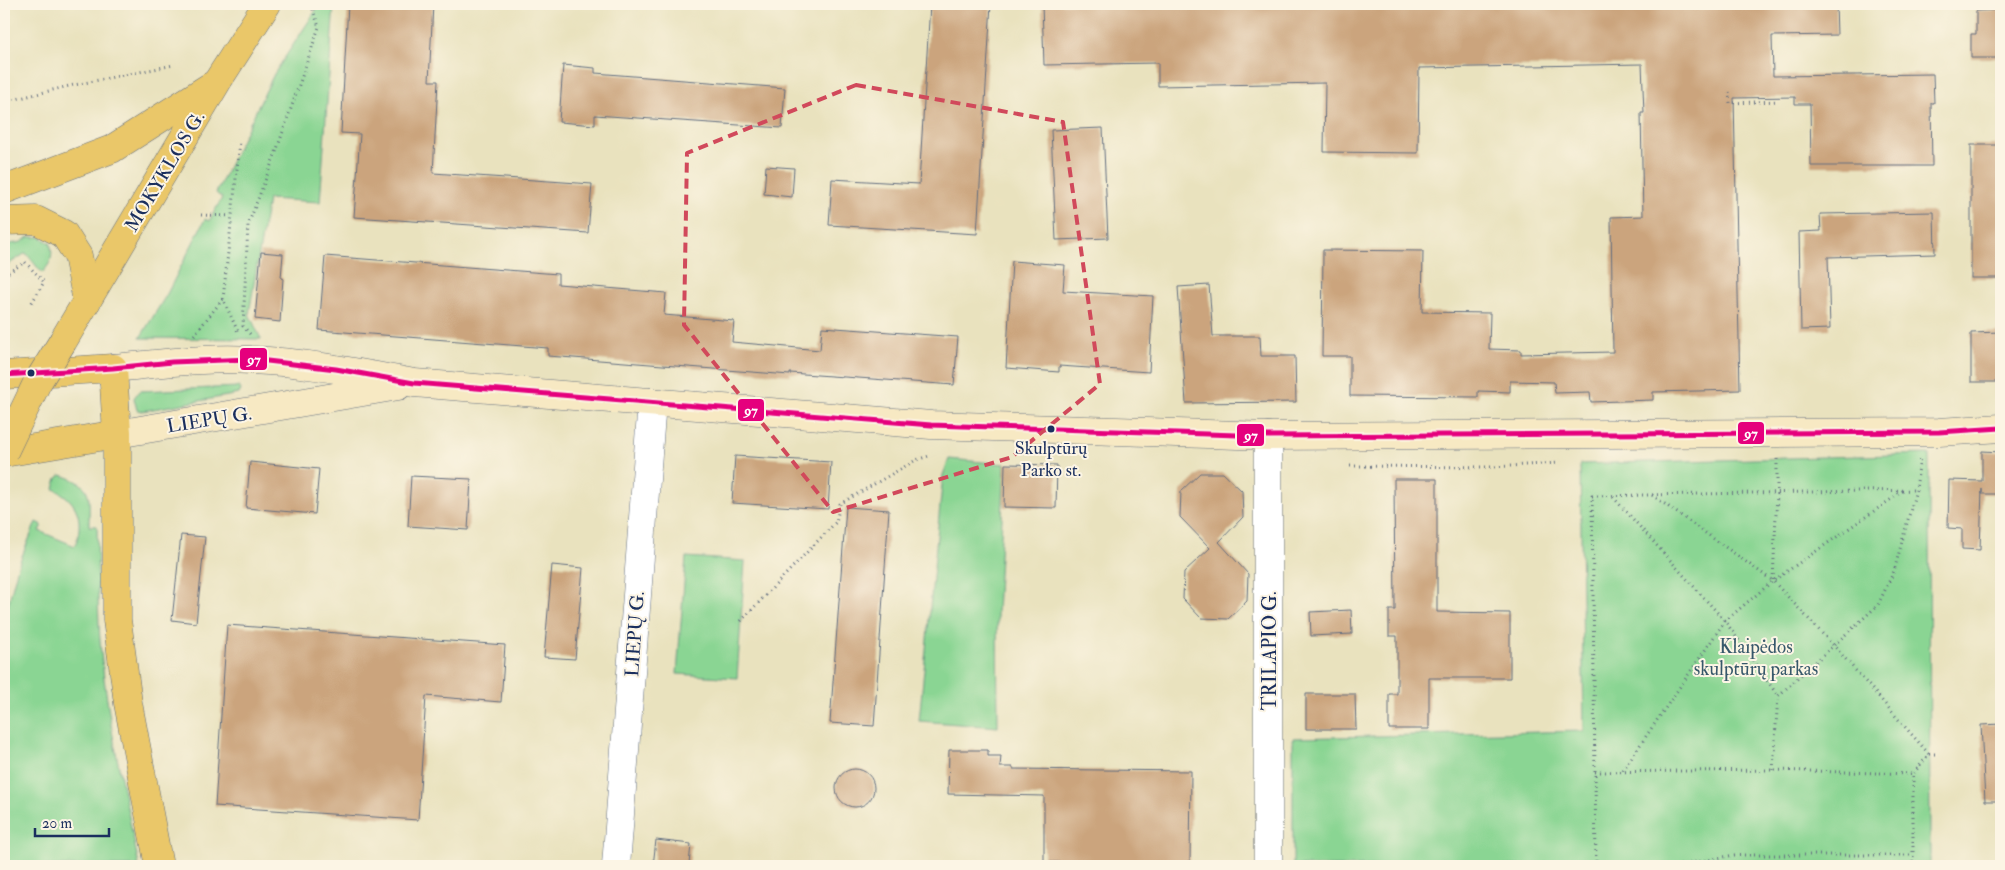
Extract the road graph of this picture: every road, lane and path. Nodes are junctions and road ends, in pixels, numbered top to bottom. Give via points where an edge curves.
1 (267, 4) edge
2 (311, 4) edge
3 (174, 65) dead end
4 (217, 82) junction
5 (1729, 92) dead end
6 (4, 102) edge
7 (1778, 102) dead end
8 (240, 141) dead end
9 (4, 190) edge
10 (200, 215) dead end
11 (231, 216) junction
12 (4, 221) edge
13 (4, 275) edge
14 (223, 299) junction
15 (87, 301) junction
16 (31, 304) dead end
17 (261, 361) junction
18 (172, 362) junction
19 (113, 368) junction
20 (4, 375) edge
21 (414, 383) junction
22 (652, 402) junction
23 (2001, 428) edge
24 (1924, 432) junction
25 (1776, 433) junction
26 (118, 434) junction
27 (1268, 436) junction
28 (4, 453) edge
29 (929, 456) dead end
30 (1904, 490) junction
31 (1916, 490) junction
32 (1777, 493) junction
33 (1651, 495) junction
34 (1612, 496) junction
35 (1773, 581) junction
36 (740, 621) dead end
37 (1725, 621) junction
38 (1834, 646) junction
39 (1778, 696) junction
40 (1929, 754) junction
41 (1939, 754) dead end
42 (1623, 770) junction
43 (1773, 770) junction
44 (1595, 772) junction
45 (1914, 774) junction
46 (1914, 855) junction
47 (159, 866) edge
48 (616, 866) edge
49 (1268, 866) edge
50 (1596, 866) edge
51 (1675, 866) edge
52 (1913, 866) edge

1 - 4 main road, MOKYKLOS G.
2 - 17 path via 319,27 248,225 243,326
3 - 6 path
4 - 9 main road via 112,149
4 - 15 main road, MOKYKLOS G.
5 - 7 path via 1730,103
8 - 11 path
10 - 11 path
11 - 14 path
12 - 15 main road via 36,220 64,234 78,256
13 - 16 path via 25,262 44,282
14 - 17 path
14 - 18 path
15 - 28 main road, MOKYKLOS G., bridge via 37,383
17 - 18 main road, LIEPŲ G.
17 - 21 main road, LIEPŲ G. via 336,369
18 - 19 main road, LIEPŲ G.
19 - 20 main road, LIEPŲ G.
19 - 26 main road
21 - 22 main road, LIEPŲ G.
21 - 26 main road, LIEPŲ G.
22 - 27 main road, LIEPŲ G. via 931,425
22 - 48 street, LIEPŲ G.
23 - 24 main road, LIEPŲ G.
24 - 25 main road, LIEPŲ G.
24 - 31 path
25 - 27 main road, LIEPŲ G.
25 - 32 path
26 - 28 main road, LIEPŲ G.
26 - 47 main road via 117,620 128,703
27 - 49 street, TRILAPIO G.
29 - 36 path via 916,460 840,504 836,522
30 - 31 path
30 - 32 path
30 - 35 path
31 - 38 path via 1894,571 1878,605
32 - 33 path
32 - 35 path
33 - 34 path
33 - 35 path
34 - 37 path
34 - 44 path via 1592,496
35 - 37 path
35 - 38 path
37 - 39 path
37 - 42 path
38 - 39 path
38 - 40 path
39 - 43 path
40 - 41 path
40 - 45 path
42 - 43 path
42 - 44 path
43 - 45 path
44 - 50 path
45 - 46 path
46 - 51 path via 1734,855
46 - 52 path

